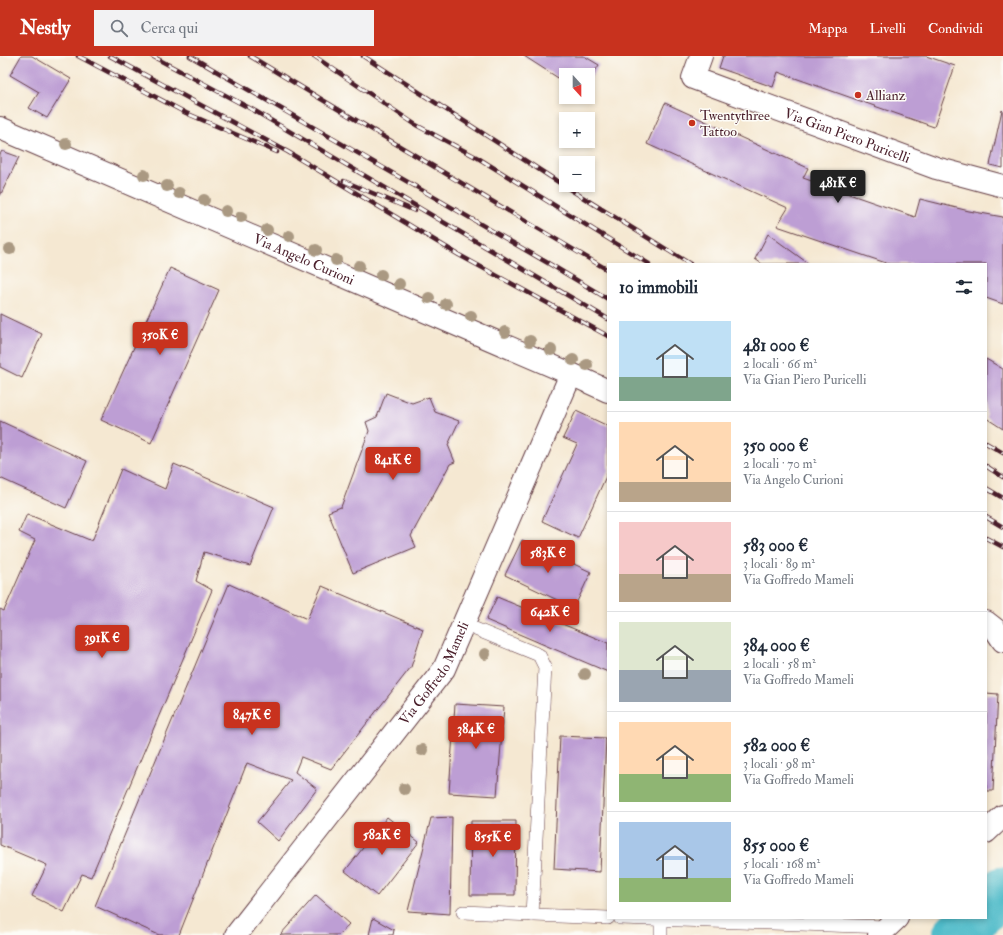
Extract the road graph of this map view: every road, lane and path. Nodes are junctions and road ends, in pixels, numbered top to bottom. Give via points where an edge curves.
1 (701, 56) edge
2 (0, 128) edge
3 (1003, 186) edge
4 (571, 374) junction
5 (607, 391) edge
6 (463, 624) junction
7 (1003, 816) edge
8 (987, 831) edge
9 (463, 912) dead end
10 (532, 915) junction
11 (607, 918) edge
12 (640, 919) edge
13 (661, 920) junction
14 (888, 927) edge
15 (236, 935) edge
16 (661, 935) edge

1 - 3 street, Via Gian Piero Puricelli via 693,78 936,168
2 - 4 street, Via Angelo Curioni
4 - 5 street, Via Angelo Curioni
4 - 6 street, Via Goffredo Mameli
6 - 10 lane via 539,655 545,667
6 - 15 street, Via Goffredo Mameli via 444,669
7 - 8 street
9 - 10 lane
10 - 11 lane
12 - 13 lane
13 - 14 lane
13 - 16 lane

